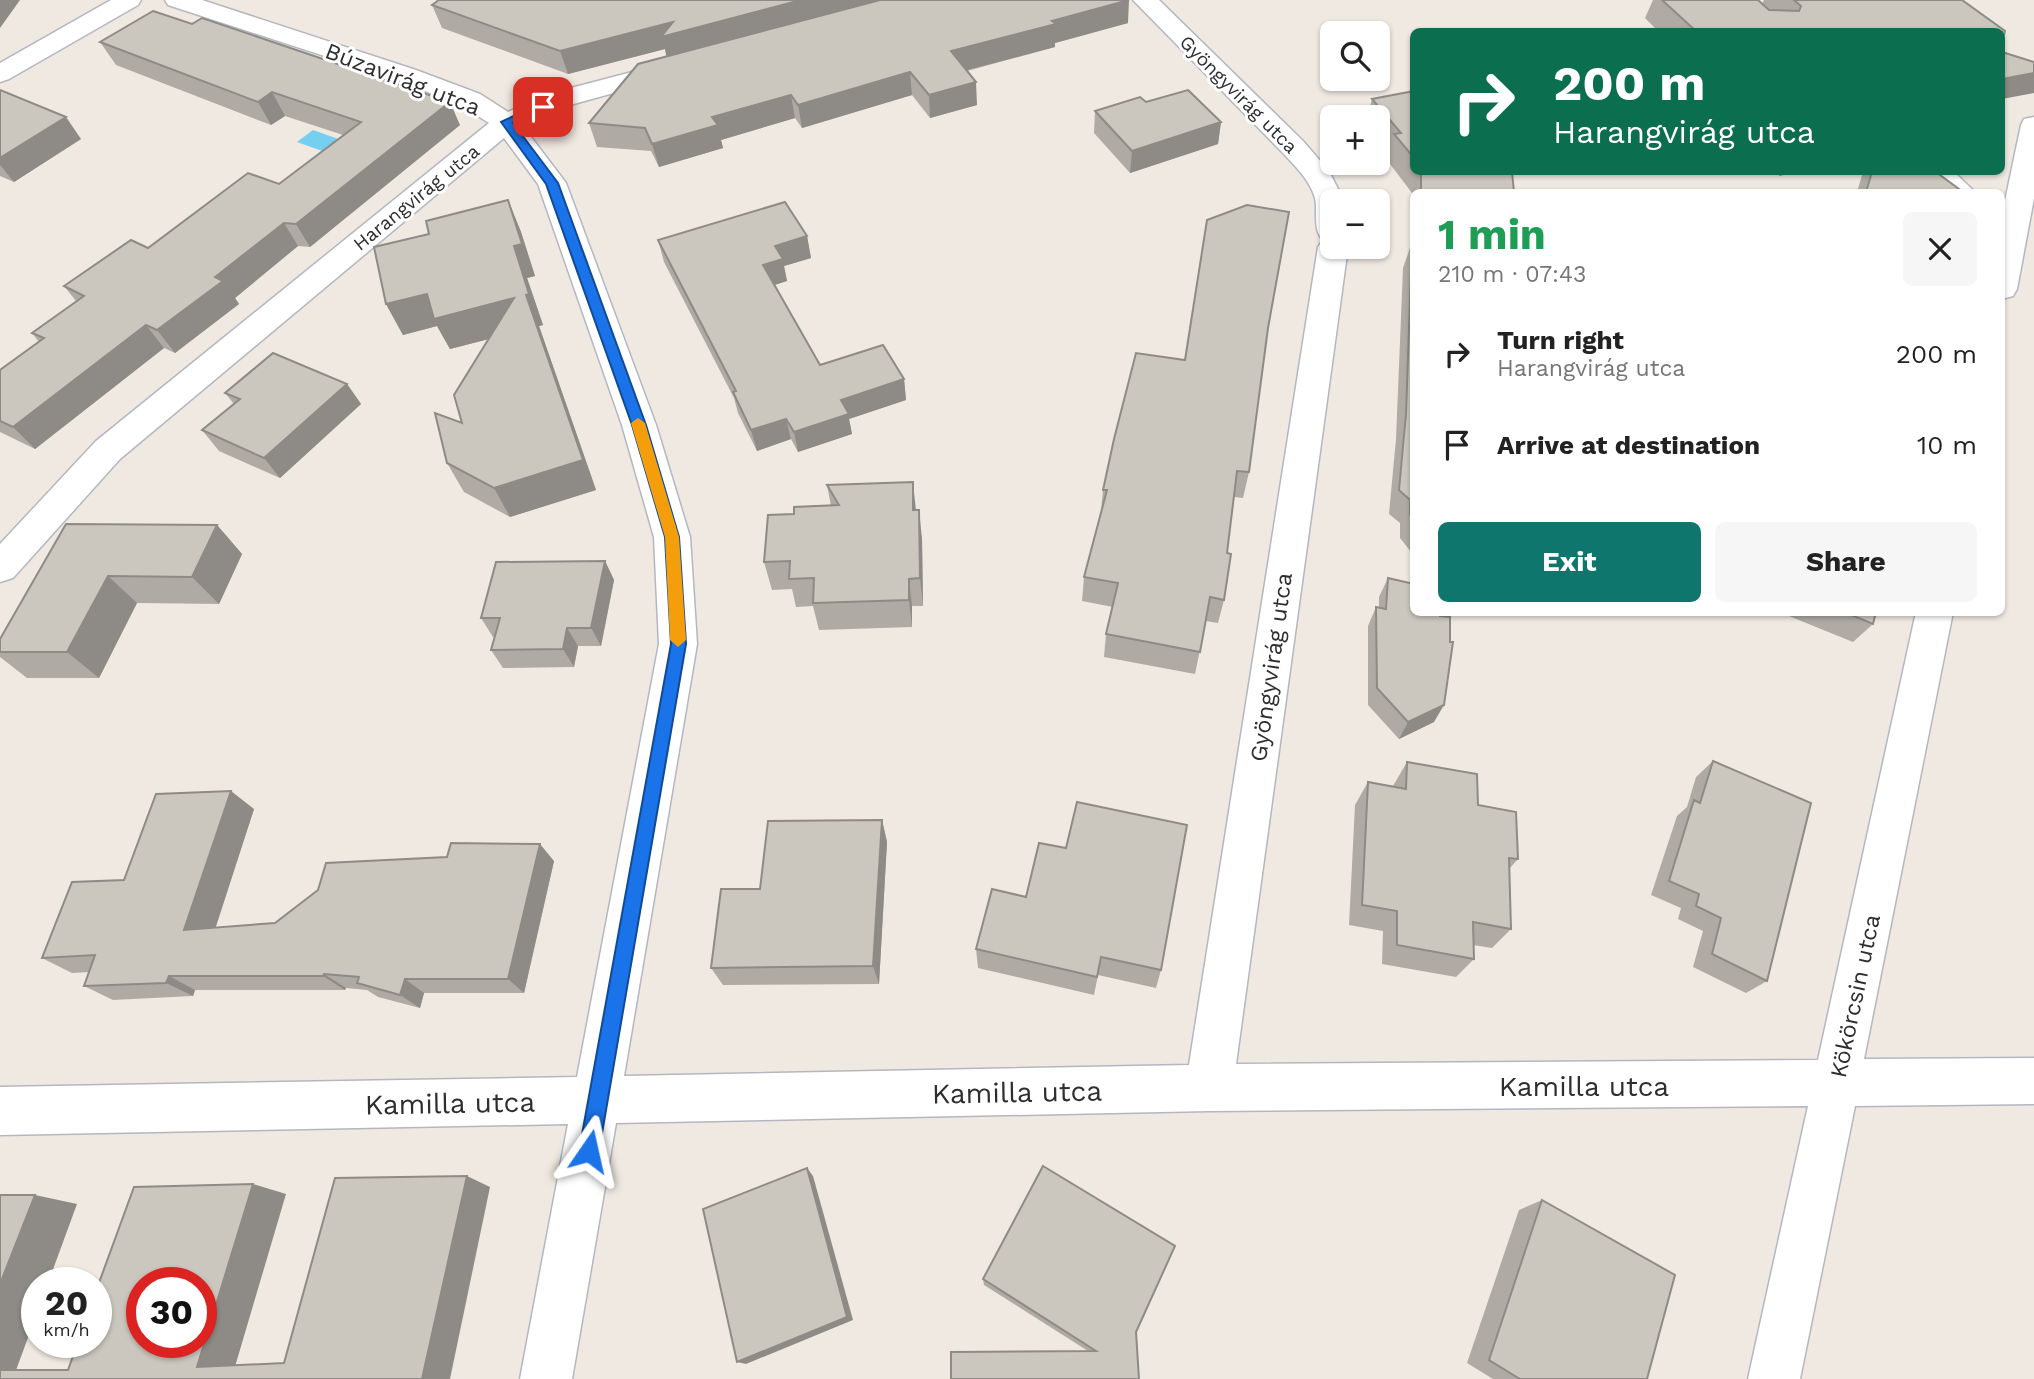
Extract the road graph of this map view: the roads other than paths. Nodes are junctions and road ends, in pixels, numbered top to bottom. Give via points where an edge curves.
1 (129, 0) edge
2 (177, 0) edge
3 (1145, 0) edge
4 (692, 64) edge
5 (0, 74) edge
6 (506, 122) junction
7 (2034, 125) edge
8 (1941, 175) edge
9 (1325, 189) edge
10 (1957, 189) edge
11 (2007, 233) edge
12 (2005, 255) edge
13 (1331, 259) edge
14 (0, 568) edge
15 (1934, 616) edge
16 (2034, 1081) edge
17 (1837, 1085) junction
18 (1209, 1088) junction
19 (598, 1100) junction
20 (0, 1111) edge
21 (546, 1379) edge
22 (1774, 1379) edge

1 - 5 street
2 - 6 street, Búzavirág utca via 407,75 471,100
3 - 9 street, Gyöngyvirág utca via 1293,147
4 - 6 street, Harangvirág utca via 561,99
6 - 14 street, Harangvirág utca via 108,450
6 - 19 street, Búzavirág utca via 552,183 639,425 672,537 678,644
7 - 11 street
8 - 10 street
11 - 12 street
13 - 18 street, Gyöngyvirág utca
15 - 17 street, Kökörcsin utca
16 - 17 street, Kamilla utca
17 - 18 street, Kamilla utca
17 - 22 street, Kökörcsin utca
18 - 19 street, Kamilla utca
19 - 20 street, Kamilla utca
19 - 21 street, Búzavirág utca

